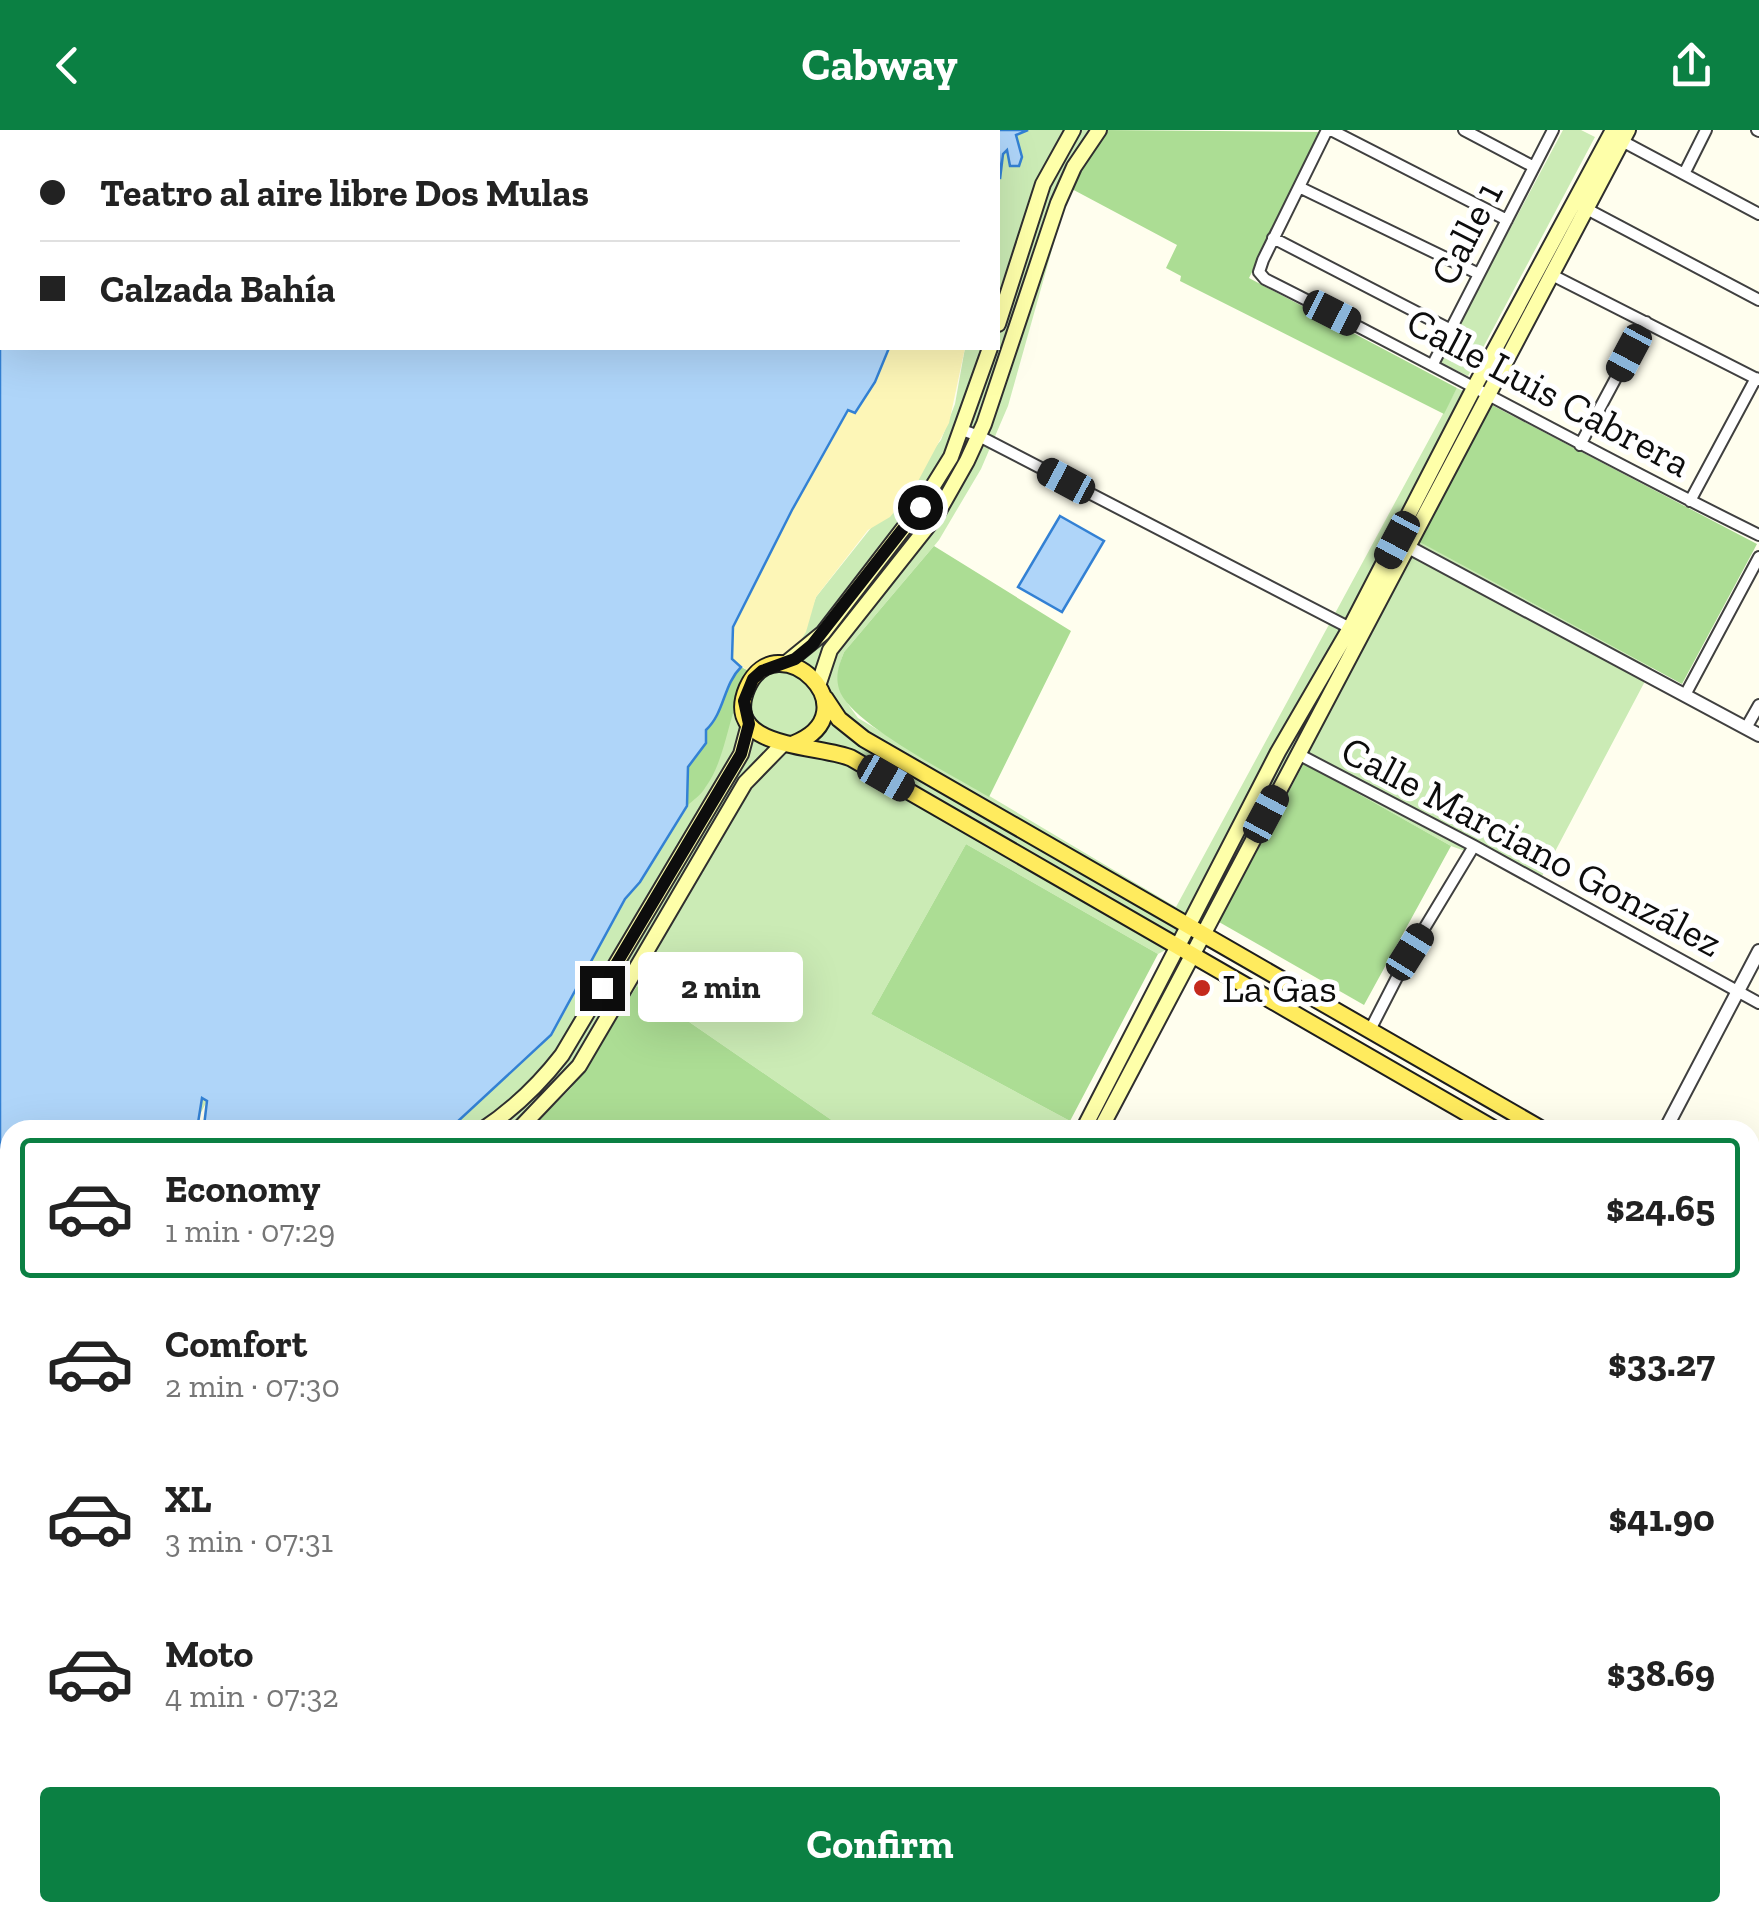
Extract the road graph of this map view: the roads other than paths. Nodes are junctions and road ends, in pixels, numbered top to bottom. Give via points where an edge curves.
1 (1073, 130) edge
2 (1099, 130) edge
3 (1329, 130) edge
4 (1464, 130) edge
5 (1553, 130) edge
6 (1706, 130) edge
7 (1615, 133) edge
8 (1534, 167) junction
9 (1684, 174) junction
10 (1299, 187) junction
11 (1580, 206) junction
12 (1759, 214) edge
13 (1507, 220) junction
14 (1273, 238) junction
15 (1480, 274) junction
16 (1552, 275) junction
17 (1759, 300) edge
18 (1000, 318) edge
19 (1646, 322) junction
20 (1451, 330) junction
21 (989, 350) edge
22 (1434, 364) junction
23 (1757, 379) edge
24 (1475, 386) junction
25 (1490, 396) junction
26 (962, 430) junction
27 (979, 436) junction
28 (1580, 445) junction
29 (1690, 501) junction
30 (1759, 534) edge
31 (1403, 544) junction
32 (1759, 557) edge
33 (1350, 628) junction
34 (786, 664) junction
35 (821, 690) junction
36 (1685, 695) junction
37 (1759, 705) edge
38 (749, 724) junction
39 (1753, 732) edge
40 (788, 744) junction
41 (1298, 754) junction
42 (1038, 839) junction
43 (1474, 846) junction
44 (1024, 858) junction
45 (1188, 926) junction
46 (1204, 935) junction
47 (1178, 946) junction
48 (1759, 951) edge
49 (1193, 956) junction
50 (1737, 992) junction
51 (1759, 1003) edge
52 (1370, 1030) junction
53 (496, 1120) edge
54 (528, 1120) edge
55 (1088, 1120) edge
56 (1107, 1120) edge
57 (1479, 1120) edge
58 (1526, 1120) edge
59 (1670, 1120) edge

1 - 18 main road via 1043,184
2 - 27 main road via 1058,203
3 - 10 street
3 - 13 street
4 - 8 street
5 - 8 street, Calle 1
6 - 9 street
7 - 9 street
7 - 11 main road
8 - 13 street, Calle 1
9 - 12 street
10 - 14 street
10 - 15 street
11 - 16 main road
11 - 17 street
11 - 24 main road
13 - 15 street, Calle 1
14 - 20 street
14 - 22 street, Calle Luis Cabrera via 1259,272 1265,278
15 - 20 street, Calle 1
16 - 19 street
16 - 25 main road
19 - 23 street
19 - 28 street
20 - 22 street, Calle 1
21 - 26 main road
22 - 24 street, Calle Luis Cabrera
23 - 29 street
24 - 25 street, Calle Luis Cabrera
24 - 31 main road
25 - 28 street, Calle Luis Cabrera
25 - 31 main road
26 - 27 street
26 - 34 main road via 920,507 823,633
27 - 33 street
27 - 35 main road via 936,516 830,650
28 - 29 street, Calle Luis Cabrera
29 - 30 street, Calle Luis Cabrera
31 - 33 main road
31 - 36 street
31 - 41 main road
32 - 36 street
33 - 45 main road
34 - 35 main road via 804,670
34 - 38 main road via 753,679 744,701
35 - 40 main road via 821,720
35 - 42 main road via 850,729
36 - 39 street
37 - 39 street
38 - 40 main road via 763,739
38 - 53 main road via 741,754 562,1055 540,1084
40 - 44 main road via 851,758
40 - 54 main road via 745,783 580,1066
41 - 43 street, Calle Marciano González
41 - 46 main road
42 - 44 main road
42 - 45 main road
43 - 50 street, Calle Marciano González
43 - 52 street
44 - 47 main road
45 - 46 main road
45 - 47 main road
46 - 49 main road
46 - 52 main road
47 - 49 main road
47 - 55 main road
48 - 50 street
49 - 56 main road
49 - 57 main road
50 - 51 street, Calle Marciano González
50 - 59 street
52 - 58 main road

